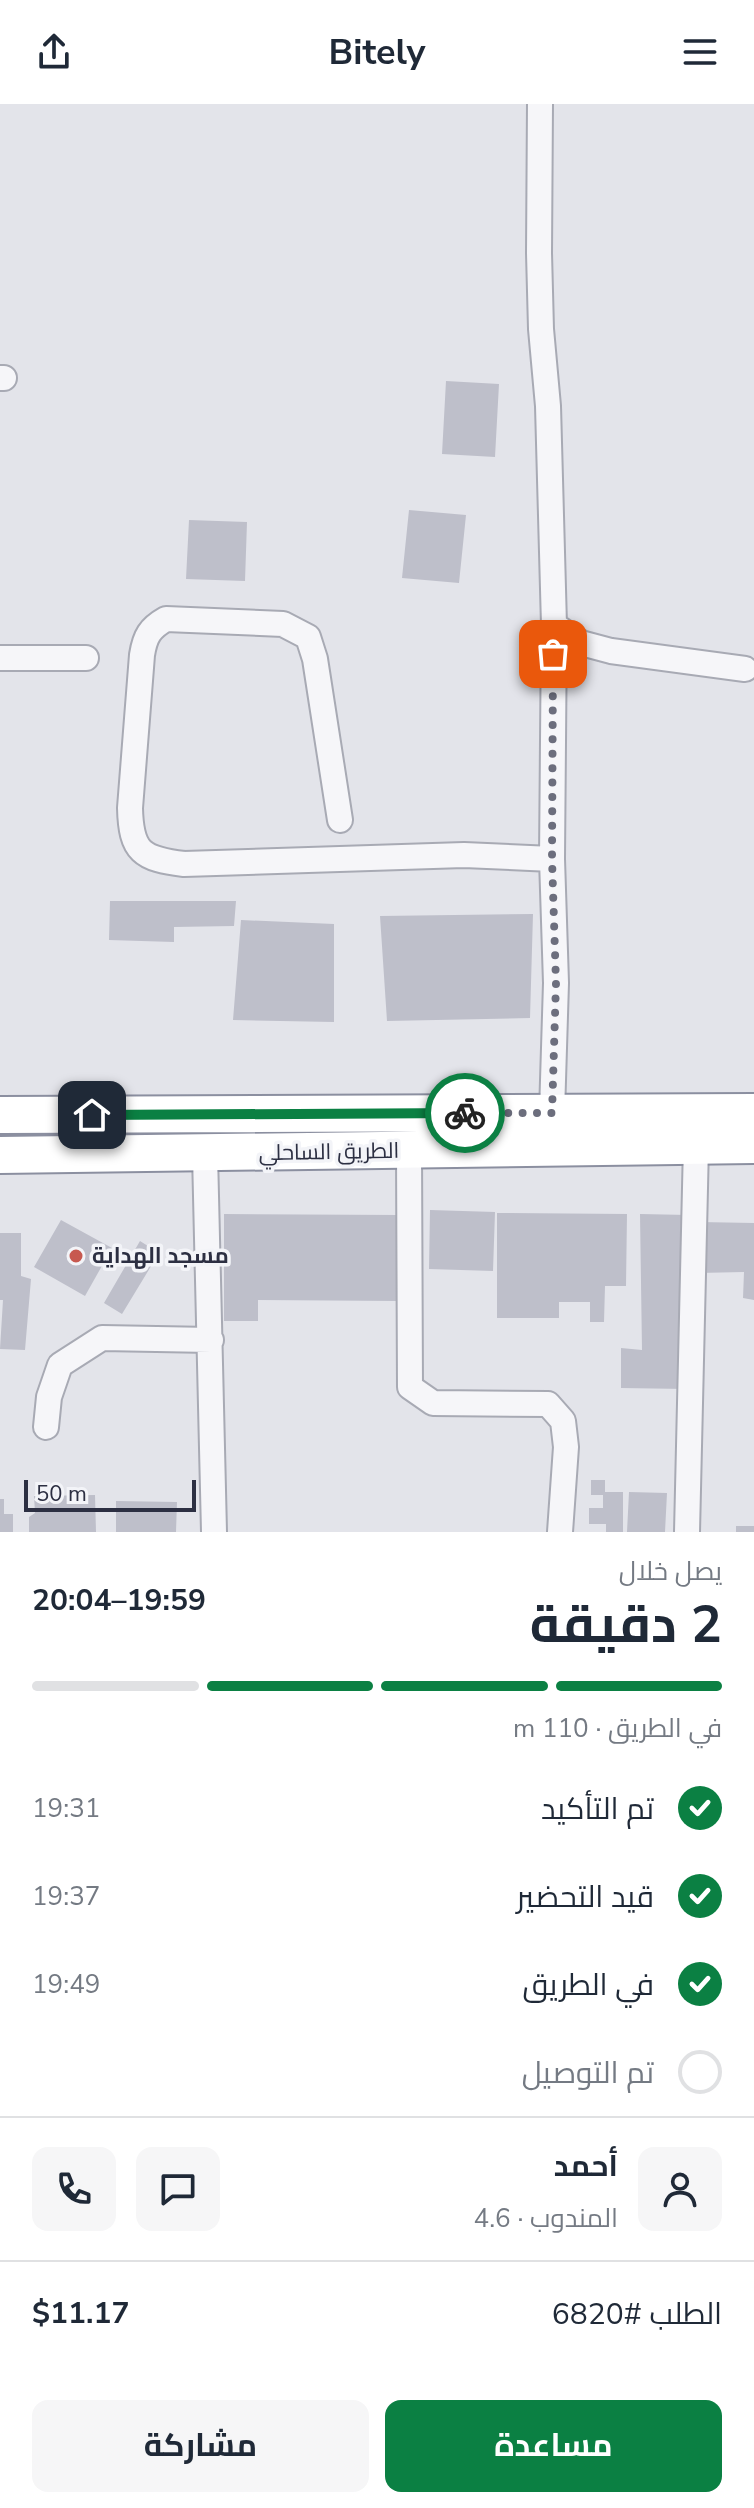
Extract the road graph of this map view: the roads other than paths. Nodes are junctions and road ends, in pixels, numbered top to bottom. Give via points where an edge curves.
1 (540, 104) edge
2 (554, 625) junction
3 (0, 658) edge
4 (86, 658) dead end
5 (745, 669) dead end
6 (340, 820) dead end
7 (552, 859) junction
8 (754, 1112) edge
9 (552, 1113) junction
10 (0, 1115) edge
11 (696, 1145) junction
12 (754, 1145) edge
13 (409, 1150) junction
14 (205, 1154) junction
15 (0, 1155) edge
16 (211, 1340) junction
17 (46, 1427) dead end
18 (214, 1532) edge
19 (560, 1532) edge
20 (687, 1532) edge

1 - 2 street via 541,329
2 - 5 street via 581,643 611,651
2 - 7 street
3 - 4 street
6 - 7 street via 308,637 283,624 166,619 152,627 142,655 130,832 137,848 153,860 184,864 464,855
7 - 9 street
8 - 9 highway, الطريق الساحلي
9 - 10 highway, الطريق الساحلي
11 - 12 highway, الطريق الساحلي
11 - 13 highway, الطريق الساحلي
11 - 20 street
13 - 14 highway, الطريق الساحلي
13 - 19 street via 410,1387 433,1403 548,1404 563,1421 566,1447
14 - 15 highway, الطريق الساحلي
14 - 16 street
16 - 17 street via 102,1338 60,1365
16 - 18 street

